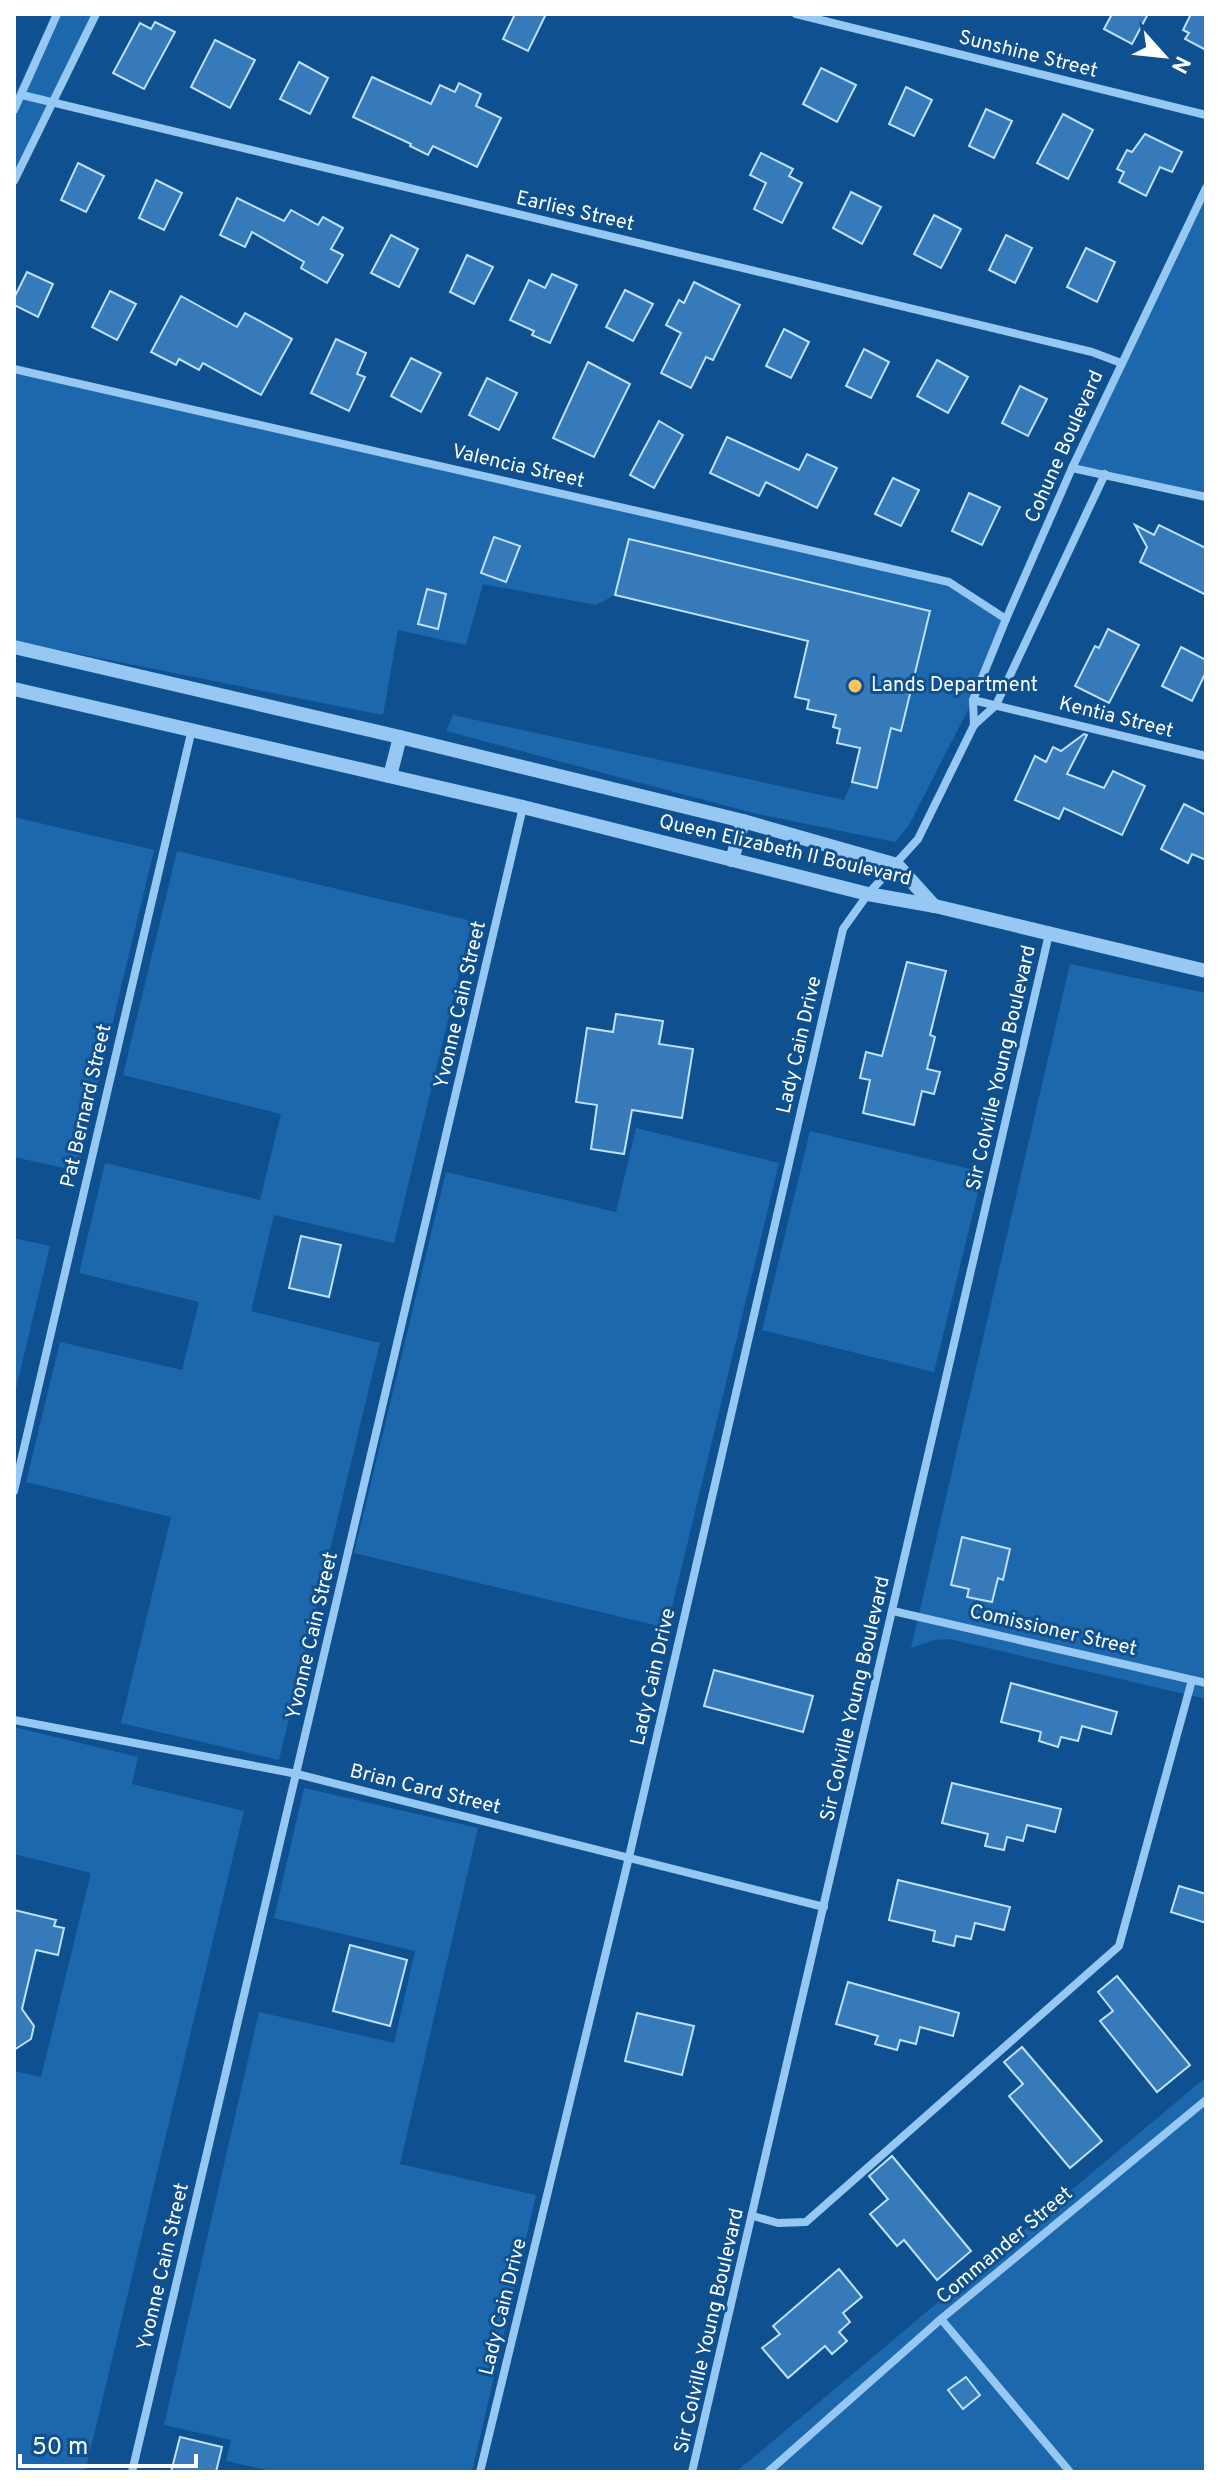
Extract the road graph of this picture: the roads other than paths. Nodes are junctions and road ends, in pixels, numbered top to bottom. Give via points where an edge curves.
1 (57, 14) edge
2 (96, 14) edge
3 (796, 14) edge
4 (22, 95) junction
5 (52, 103) junction
6 (14, 110) edge
7 (1206, 115) edge
8 (14, 181) edge
9 (1206, 188) edge
10 (1121, 363) junction
11 (14, 369) edge
12 (1072, 468) junction
13 (1105, 474) junction
14 (1206, 497) edge
15 (1006, 619) junction
16 (14, 647) edge
17 (14, 689) edge
18 (973, 700) junction
19 (996, 705) junction
20 (974, 725) junction
21 (192, 729) junction
22 (400, 737) junction
23 (1206, 756) edge
24 (390, 776) junction
25 (523, 807) junction
26 (743, 821) junction
27 (732, 860) junction
28 (897, 865) junction
29 (868, 894) junction
30 (935, 906) junction
31 (1049, 934) junction
32 (1206, 971) edge
33 (14, 1491) edge
34 (893, 1611) junction
35 (1192, 1680) junction
36 (1206, 1683) edge
37 (14, 1720) edge
38 (297, 1774) junction
39 (629, 1857) junction
40 (824, 1907) junction
41 (1206, 2100) edge
42 (753, 2216) junction
43 (941, 2319) junction
44 (132, 2472) edge
45 (480, 2472) edge
46 (692, 2472) edge
47 (768, 2472) edge
48 (1070, 2472) edge

1 - 4 street
2 - 5 street
3 - 7 street, Sunshine Street
4 - 5 street, Earlies Street
4 - 6 street
5 - 8 street
5 - 10 street, Earlies Street
9 - 10 street, Cohune Boulevard
10 - 12 street, Cohune Boulevard
11 - 15 street, Valencia Street via 949,582
12 - 13 street
12 - 15 street, Cohune Boulevard
13 - 14 street
13 - 19 street, Cohune Boulevard
15 - 18 street, Cohune Boulevard
16 - 22 street, Queen Elizabeth II Boulevard
17 - 21 street, Queen Elizabeth II Boulevard
18 - 19 street, Kentia Street
18 - 20 street, Cohune Boulevard
19 - 20 street, Cohune Boulevard
19 - 23 street, Kentia Street
20 - 28 street, Cohune Boulevard via 918,839
21 - 24 street, Queen Elizabeth II Boulevard
21 - 33 street, Pat Bernard Street
22 - 24 street
22 - 26 street, Queen Elizabeth II Boulevard
24 - 25 street, Queen Elizabeth II Boulevard
25 - 27 street, Queen Elizabeth II Boulevard
25 - 38 street, Yvonne Cain Street
26 - 27 street
26 - 28 street, Queen Elizabeth II Boulevard
27 - 29 street, Queen Elizabeth II Boulevard
28 - 29 street, Lady Cain Drive
28 - 30 street, Queen Elizabeth II Boulevard
29 - 30 street, Queen Elizabeth II Boulevard
29 - 39 street, Lady Cain Drive via 843,929
30 - 31 street
31 - 32 street
31 - 34 street, Sir Colville Young Boulevard
34 - 35 street, Comissioner Street
34 - 40 street, Sir Colville Young Boulevard
35 - 36 street, Comissioner Street
35 - 42 street via 1119,1946 806,2222 778,2223
37 - 38 street, Brian Card Street
38 - 39 street, Brian Card Street
38 - 44 street, Yvonne Cain Street
39 - 40 street, Brian Card Street
39 - 45 street, Lady Cain Drive
40 - 42 street, Sir Colville Young Boulevard
41 - 43 street, Commander Street
42 - 46 street, Sir Colville Young Boulevard
43 - 47 street
43 - 48 street, Commander Street

